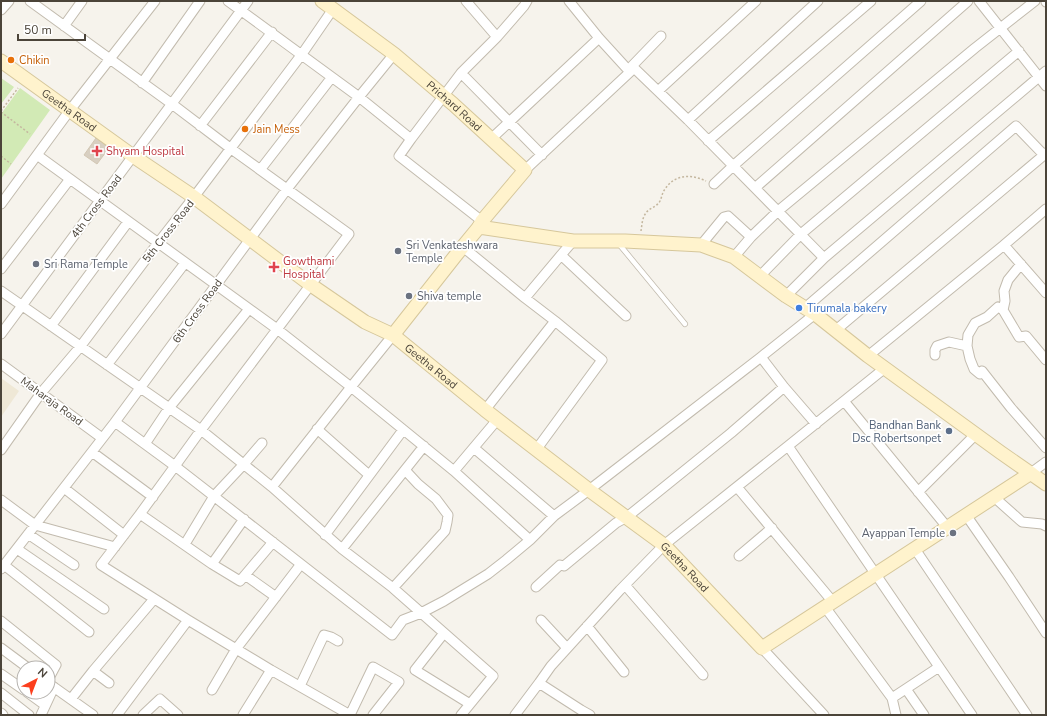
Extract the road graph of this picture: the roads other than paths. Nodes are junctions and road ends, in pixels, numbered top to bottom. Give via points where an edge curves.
1 (9, 1) edge
2 (30, 1) edge
3 (82, 1) edge
4 (155, 1) edge
5 (200, 1) edge
6 (228, 1) edge
7 (248, 1) edge
8 (322, 1) edge
9 (466, 1) edge
10 (569, 1) edge
11 (756, 1) edge
12 (818, 1) edge
13 (871, 1) edge
14 (921, 1) edge
15 (968, 1) edge
16 (980, 1) edge
17 (1035, 1) edge
18 (523, 3) edge
19 (333, 9) junction
20 (1, 10) edge
21 (241, 10) junction
22 (64, 26) junction
23 (1001, 27) junction
24 (272, 32) junction
25 (661, 36) dead end
26 (497, 37) junction
27 (599, 38) junction
28 (1019, 51) junction
29 (302, 54) junction
30 (394, 54) junction
31 (110, 59) junction
32 (1, 61) edge
33 (631, 69) junction
34 (461, 73) junction
35 (1043, 74) edge
36 (332, 77) junction
37 (142, 83) junction
38 (1046, 86) edge
39 (658, 91) junction
40 (443, 96) junction
41 (359, 97) junction
42 (172, 104) junction
43 (70, 110) junction
44 (688, 120) junction
45 (509, 122) junction
46 (200, 126) junction
47 (491, 138) junction
48 (411, 139) junction
49 (708, 140) junction
50 (230, 148) junction
51 (1045, 154) edge
52 (37, 155) junction
53 (542, 155) junction
54 (133, 156) junction
55 (733, 166) junction
56 (260, 170) junction
57 (525, 170) junction
58 (70, 179) junction
59 (714, 184) road end
60 (755, 188) junction
61 (287, 189) junction
62 (194, 198) junction
63 (100, 201) junction
64 (1, 204) edge
65 (1046, 209) edge
66 (778, 211) junction
67 (128, 222) junction
68 (480, 224) junction
69 (801, 234) junction
70 (751, 237) junction
71 (250, 239) junction
72 (573, 241) junction
73 (617, 241) junction
74 (158, 243) junction
75 (701, 245) junction
76 (1004, 245) junction
77 (463, 247) junction
78 (561, 255) junction
79 (734, 257) junction
80 (824, 258) junction
81 (185, 263) junction
82 (1021, 264) junction
83 (1, 269) edge
84 (760, 276) junction
85 (216, 285) junction
86 (311, 285) junction
87 (1, 291) edge
88 (1046, 293) edge
89 (786, 296) junction
90 (525, 298) junction
91 (22, 306) junction
92 (249, 309) junction
93 (1003, 310) junction
94 (810, 311) junction
95 (626, 316) dead end
96 (555, 320) junction
97 (685, 324) dead end
98 (51, 326) junction
99 (277, 329) junction
100 (836, 330) junction
101 (1, 334) edge
102 (393, 336) junction
103 (967, 346) junction
104 (80, 347) junction
105 (935, 355) dead end
106 (868, 356) junction
107 (761, 357) junction
108 (1046, 360) edge
109 (1, 364) edge
110 (107, 365) junction
111 (885, 368) junction
112 (351, 386) junction
113 (784, 387) junction
114 (140, 388) junction
115 (42, 393) junction
116 (844, 401) junction
117 (169, 408) junction
118 (485, 410) junction
119 (497, 420) junction
120 (115, 422) junction
121 (816, 424) junction
122 (317, 429) junction
123 (201, 430) junction
124 (403, 430) junction
125 (976, 434) junction
126 (102, 438) junction
127 (262, 443) dead end
128 (145, 444) junction
129 (424, 446) junction
130 (788, 446) junction
131 (474, 448) junction
132 (1046, 448) edge
133 (1, 450) edge
134 (536, 450) junction
135 (92, 452) junction
136 (1046, 462) edge
137 (244, 464) junction
138 (175, 466) junction
139 (405, 470) junction
140 (454, 471) junction
141 (1031, 473) junction
142 (370, 475) junction
143 (1046, 484) edge
144 (272, 487) junction
145 (737, 487) junction
146 (64, 488) junction
147 (588, 490) junction
148 (918, 492) junction
149 (214, 496) junction
150 (153, 497) junction
151 (994, 497) junction
152 (1, 500) edge
153 (140, 514) junction
154 (966, 515) junction
155 (554, 516) junction
156 (627, 517) junction
157 (244, 519) junction
158 (35, 525) junction
159 (1046, 526) edge
160 (947, 527) junction
161 (772, 528) junction
162 (28, 534) junction
163 (124, 535) junction
164 (325, 535) junction
165 (530, 540) junction
166 (273, 542) junction
167 (185, 544) junction
168 (664, 545) junction
169 (116, 547) junction
170 (17, 549) junction
171 (342, 549) junction
172 (915, 549) junction
173 (739, 556) dead end
174 (212, 564) junction
175 (301, 564) junction
176 (74, 565) dead end
177 (3, 567) edge
178 (876, 574) junction
179 (245, 575) junction
180 (625, 585) junction
181 (536, 587) dead end
182 (393, 588) junction
183 (276, 596) junction
184 (154, 599) junction
185 (829, 605) junction
186 (104, 609) dead end
187 (421, 613) junction
188 (188, 620) junction
189 (541, 620) dead end
190 (1, 621) edge
191 (586, 626) junction
192 (89, 632) dead end
193 (444, 633) junction
194 (1046, 633) edge
195 (338, 641) dead end
196 (1, 648) edge
197 (567, 648) junction
198 (762, 648) junction
199 (236, 649) junction
200 (17, 660) edge
201 (50, 660) edge
202 (939, 667) junction
203 (271, 670) junction
204 (93, 671) junction
205 (624, 672) dead end
206 (1, 674) edge
207 (703, 675) dead end
208 (109, 683) dead end
209 (539, 683) junction
210 (16, 684) edge
211 (300, 686) junction
212 (56, 688) edge
213 (906, 689) junction
214 (212, 690) dead end
215 (1, 693) edge
216 (892, 698) junction
217 (71, 699) junction
218 (38, 700) edge
219 (46, 700) edge
220 (470, 704) junction
221 (45, 705) junction
222 (464, 714) edge
223 (29, 715) edge
224 (41, 715) edge
225 (93, 715) edge
226 (118, 715) edge
227 (142, 715) edge
228 (178, 715) edge
229 (243, 715) edge
230 (350, 715) edge
231 (373, 715) edge
232 (514, 715) edge
233 (590, 715) edge
234 (824, 715) edge
235 (896, 715) edge
236 (924, 715) edge
237 (972, 715) edge
238 (1026, 715) edge

1 - 20 street
2 - 22 street
3 - 22 street
4 - 31 street
5 - 37 street
6 - 21 street
7 - 21 street, 4th Cross Road
8 - 19 street, Prichard Road
9 - 26 street
10 - 27 street
11 - 39 street
12 - 44 street
13 - 49 street
14 - 55 street
15 - 60 street
16 - 23 street
17 - 23 street
18 - 26 street
19 - 29 street, 5th Cross Road
19 - 30 street, Prichard Road
21 - 24 street
21 - 42 street, 4th Cross Road
22 - 31 street
23 - 28 street
23 - 66 street
24 - 29 street
24 - 46 street
25 - 33 street
26 - 34 street
27 - 33 street
27 - 45 street
28 - 35 street
28 - 69 street
29 - 36 street
29 - 50 street, 5th Cross Road
30 - 40 street, Prichard Road
30 - 41 street, 6th Cross Road
31 - 37 street
31 - 43 street
32 - 43 street, Geetha Road
33 - 39 street
33 - 53 street
34 - 40 street
34 - 45 street
35 - 38 street
35 - 80 street
36 - 41 street
36 - 56 street
37 - 42 street
39 - 44 street
40 - 47 street, Prichard Road
40 - 48 street
41 - 48 street
41 - 61 street, 6th Cross Road
42 - 46 street
42 - 54 street, 4th Cross Road
43 - 52 street
43 - 54 street, Geetha Road
44 - 49 street
45 - 47 street
45 - 53 street
46 - 50 street
47 - 57 street, Prichard Road
48 - 68 street via 399,156
49 - 55 street
50 - 56 street
50 - 62 street, 5th Cross Road
51 - 94 street via 1016,126
51 - 100 street
52 - 58 street
52 - 64 street
53 - 57 street
54 - 62 street, Geetha Road
54 - 63 street, 4th Cross Road
55 - 59 street
55 - 60 street
56 - 61 street
57 - 68 street
58 - 63 street
58 - 83 street
60 - 66 street
61 - 71 street, 6th Cross Road
61 - 86 street via 349,234
62 - 71 street, Geetha Road
62 - 74 street, 5th Cross Road
63 - 67 street
63 - 91 street, 4th Cross Road
65 - 76 street
66 - 69 street
66 - 70 street
67 - 74 street
67 - 98 street
68 - 72 street
68 - 77 street
69 - 80 street
69 - 84 street
70 - 75 street via 728,216 724,217
70 - 79 street
71 - 85 street, 6th Cross Road
71 - 86 street, Geetha Road
72 - 73 street
72 - 78 street
73 - 75 street
73 - 97 lane
74 - 81 street
74 - 104 street, 5th Cross Road
75 - 79 street
76 - 82 street
76 - 106 street
77 - 90 street
77 - 102 street
78 - 90 street
78 - 95 street
79 - 84 street
80 - 89 street
81 - 85 street
81 - 110 street
82 - 88 street
82 - 93 street via 1008,280 1004,290
84 - 89 street
85 - 92 street
85 - 114 street, 6th Cross Road
86 - 99 street
86 - 102 street, Geetha Road via 365,322
87 - 91 street
89 - 94 street
90 - 96 street
91 - 98 street
91 - 101 street, 4th Cross Road
92 - 99 street
92 - 117 street
93 - 103 street via 998,307 975,323 968,335
93 - 108 street via 1019,337 1026,336
94 - 100 street
94 - 107 street
96 - 118 street
96 - 134 street via 602,360
98 - 104 street
99 - 112 street
99 - 123 street
100 - 106 street
102 - 112 street
102 - 118 street, Geetha Road
103 - 105 street via 949,342 937,346
103 - 132 street via 974,369 980,374 982,371
104 - 110 street
104 - 115 street, 5th Cross Road
106 - 111 street
107 - 113 street
107 - 147 street
109 - 115 street, Maharaja Road
110 - 114 street
111 - 116 street
111 - 125 street
112 - 122 street
112 - 124 street
113 - 121 street
113 - 156 street
114 - 117 street
114 - 120 street, 6th Cross Road
115 - 126 street, Maharaja Road
115 - 133 street, 5th Cross Road
116 - 121 street
116 - 148 street
117 - 123 street
117 - 128 street
118 - 119 street, Geetha Road
119 - 131 street
119 - 134 street, Geetha Road
120 - 126 street, 6th Cross Road
120 - 128 street
121 - 130 street
122 - 142 street
122 - 144 street
123 - 137 street
123 - 138 street
124 - 129 street
124 - 142 street
125 - 141 street
125 - 148 street
126 - 135 street, 6th Cross Road
127 - 137 street
128 - 138 street
129 - 139 street
129 - 140 street
130 - 145 street
130 - 178 street
131 - 140 street
131 - 155 street
134 - 147 street, Geetha Road
135 - 146 street, 6th Cross Road
135 - 150 street
136 - 141 street
137 - 144 street
137 - 149 street
138 - 149 street
138 - 150 street
139 - 171 street
139 - 182 street via 436,499 448,515 444,531
140 - 165 street
141 - 143 street
141 - 151 street
142 - 164 street
144 - 164 street
145 - 161 street
145 - 168 street
146 - 158 street, 6th Cross Road
146 - 163 street
147 - 155 street
147 - 156 street, Geetha Road
148 - 160 street
149 - 157 street
149 - 167 street
150 - 153 street
151 - 154 street
151 - 159 street via 1022,522
152 - 158 street
153 - 163 street
153 - 167 street
154 - 160 street
154 - 194 street
155 - 165 street
156 - 168 street, Geetha Road
156 - 181 street via 616,523 564,566 560,565
157 - 166 street
157 - 174 street
158 - 162 street, 6th Cross Road
158 - 169 street
160 - 172 street
161 - 173 street
161 - 185 street
162 - 170 street, 6th Cross Road
162 - 176 street
163 - 169 street
164 - 171 street
165 - 187 street via 488,574
166 - 175 street
166 - 179 street
167 - 174 street
168 - 180 street
168 - 198 street, Geetha Road
169 - 184 street via 102,565
170 - 177 street, 6th Cross Road
170 - 186 street
171 - 182 street
172 - 178 street
172 - 238 street
174 - 179 street via 240,581
175 - 183 street
175 - 187 street via 392,635 403,620
177 - 192 street
178 - 185 street
178 - 202 street
179 - 183 street
180 - 191 street
180 - 207 street
182 - 187 street
183 - 199 street
184 - 188 street
184 - 204 street
185 - 198 street
185 - 216 street
187 - 193 street
188 - 199 street
188 - 226 street
189 - 197 street
190 - 201 street
191 - 197 street
191 - 205 street
193 - 220 street via 493,676
193 - 220 street via 415,670
195 - 211 street via 324,635
196 - 200 street
197 - 209 street
198 - 234 street, Geetha Road
199 - 203 street
199 - 214 street
202 - 213 street
202 - 237 street
203 - 211 street
203 - 229 street
204 - 208 street
204 - 217 street
206 - 210 street
209 - 232 street
209 - 233 street
211 - 230 street
212 - 217 street
213 - 216 street
213 - 236 street
215 - 223 street
216 - 235 street
217 - 225 street
218 - 221 street
219 - 221 street
220 - 222 street
221 - 224 street
227 - 228 street via 160,699
230 - 231 street via 373,667 400,682

